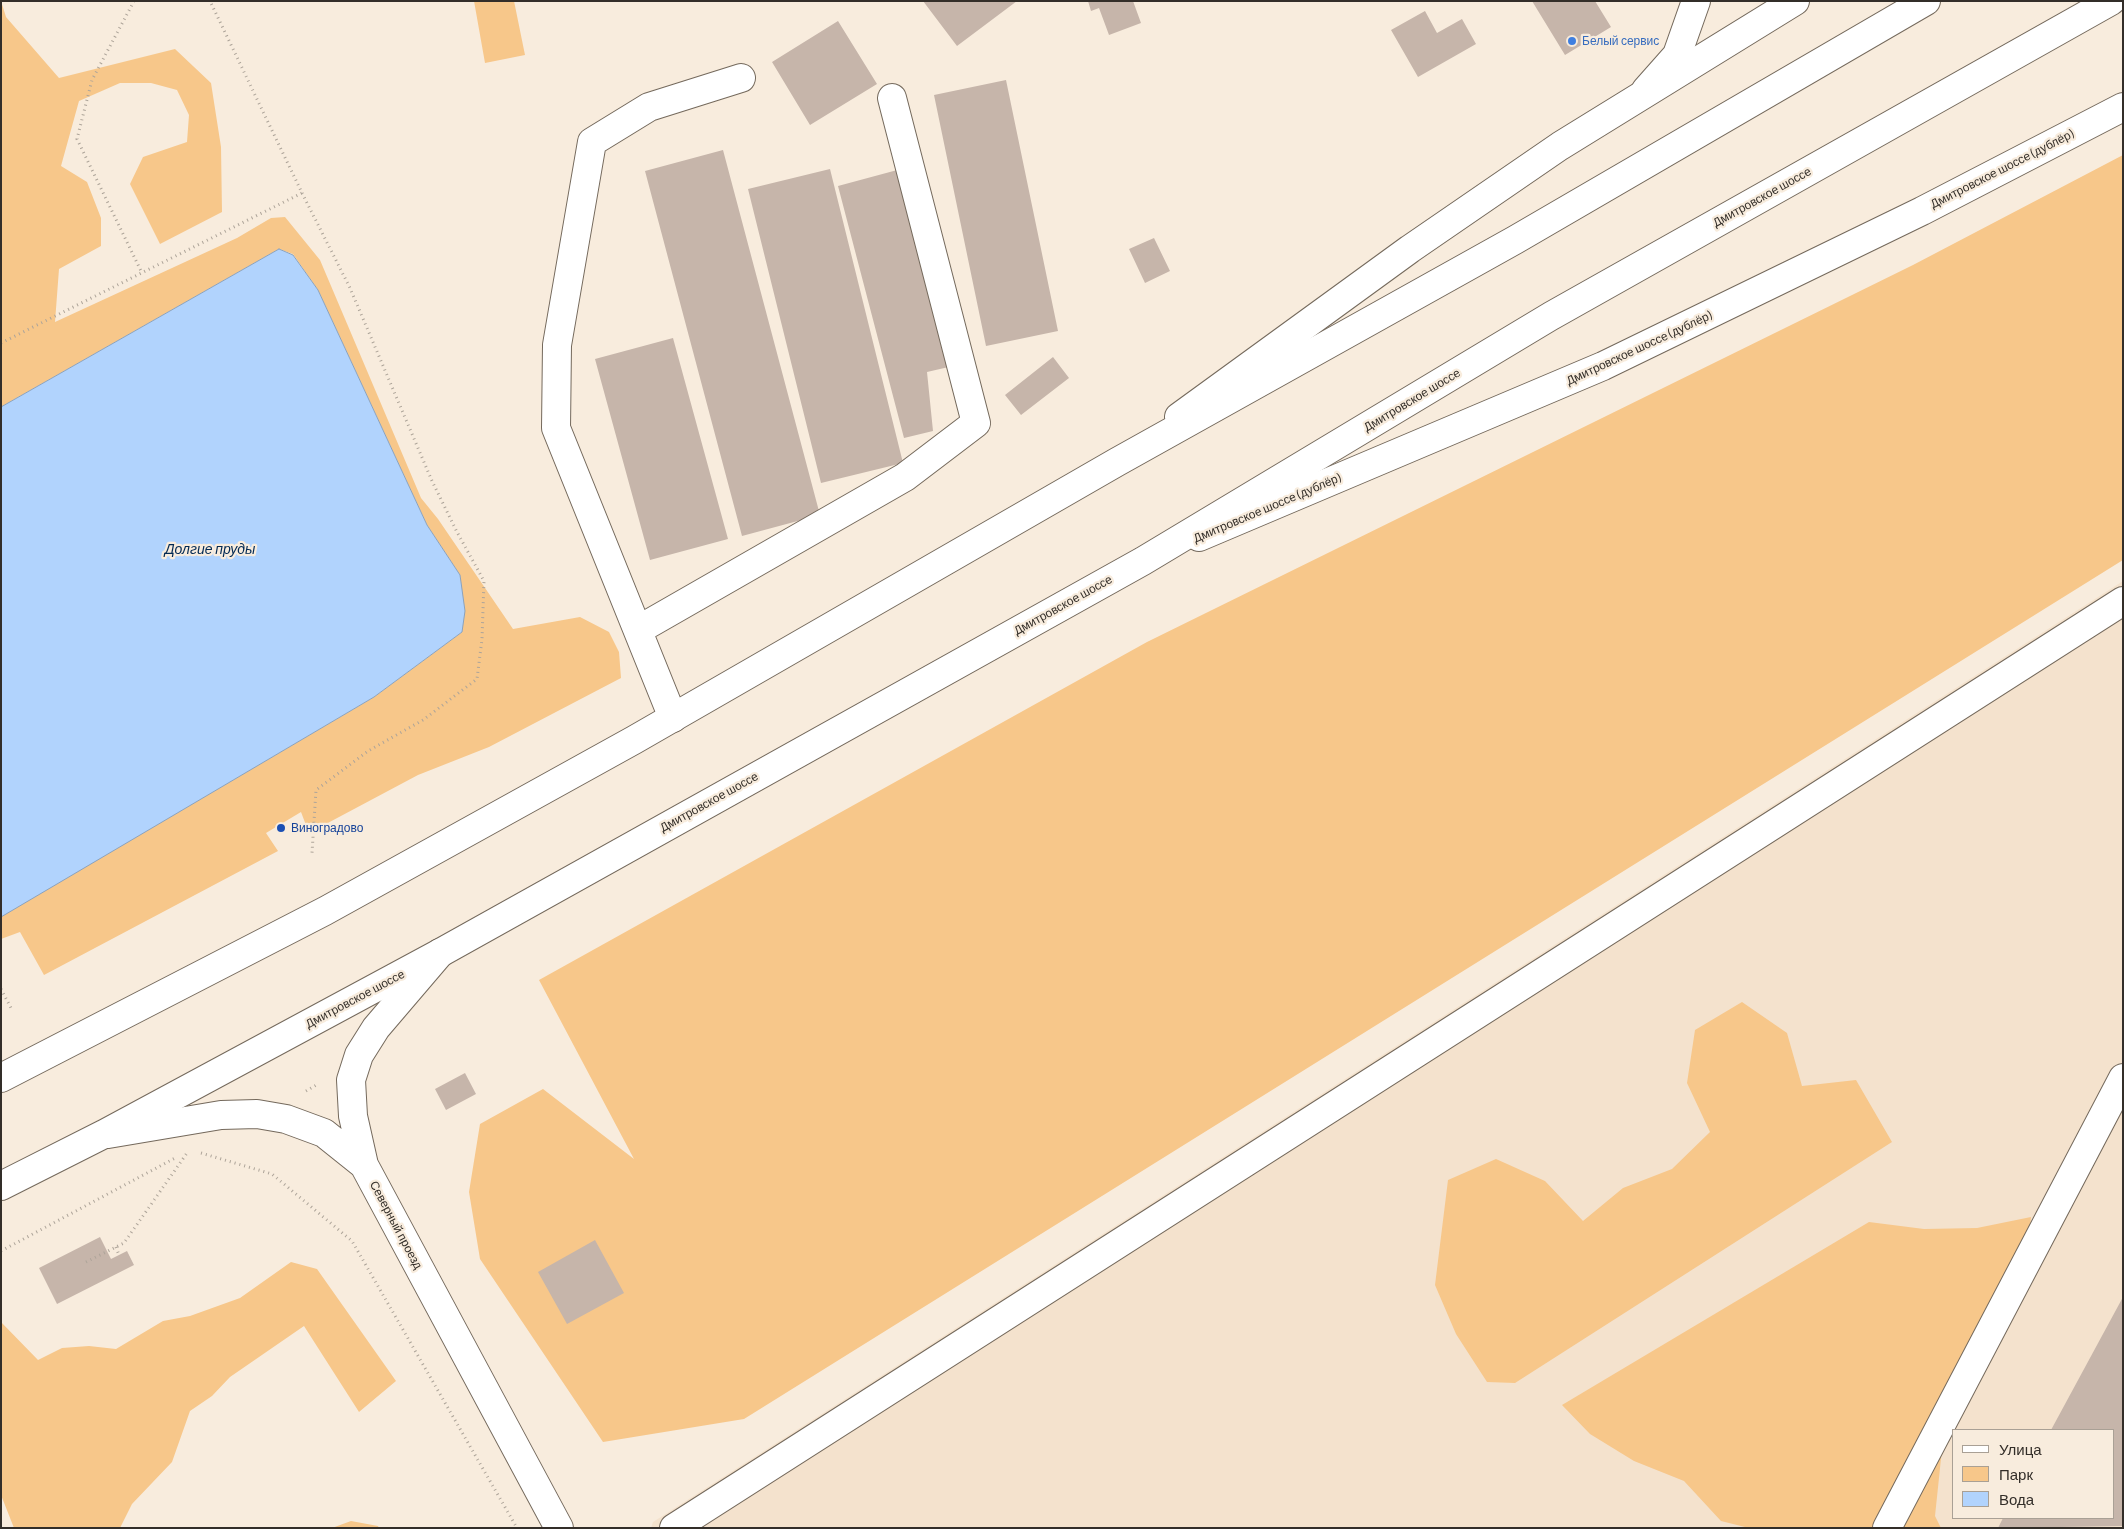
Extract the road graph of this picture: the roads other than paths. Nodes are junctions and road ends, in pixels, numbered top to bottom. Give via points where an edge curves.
1 (1696, 1) edge
2 (1795, 1) edge
3 (1926, 1) edge
4 (2111, 1) edge
5 (741, 78) dead end
6 (1642, 94) junction
7 (892, 98) dead end
8 (2123, 107) edge
9 (1117, 462) junction
10 (1143, 561) junction
11 (2123, 601) edge
12 (638, 630) junction
13 (672, 718) junction
14 (440, 953) junction
15 (1, 1078) edge
16 (2122, 1079) edge
17 (104, 1134) junction
18 (364, 1165) junction
19 (1, 1186) edge
20 (559, 1528) edge
21 (674, 1528) edge
22 (1887, 1528) edge

1 - 6 main road via 1676,55
2 - 6 main road
3 - 9 main road via 1514,240
4 - 10 main road, Дмитровское шоссе via 1551,316
5 - 12 main road via 649,107 592,142 558,345 556,428
6 - 9 main road via 1410,249
7 - 12 main road via 976,422 905,477
8 - 10 main road, Дмитровское шоссе (дублёр) via 1922,211 1603,366
9 - 13 main road
10 - 14 main road, Дмитровское шоссе
11 - 21 main road
12 - 13 main road
13 - 15 main road via 325,911
14 - 17 main road, Дмитровское шоссе
14 - 18 main road via 376,1028 359,1056 351,1080 353,1116
16 - 22 main road
17 - 18 main road, Северный проезд via 222,1115 257,1114 286,1119 324,1133
17 - 19 main road, Дмитровское шоссе
18 - 20 main road, Северный проезд

